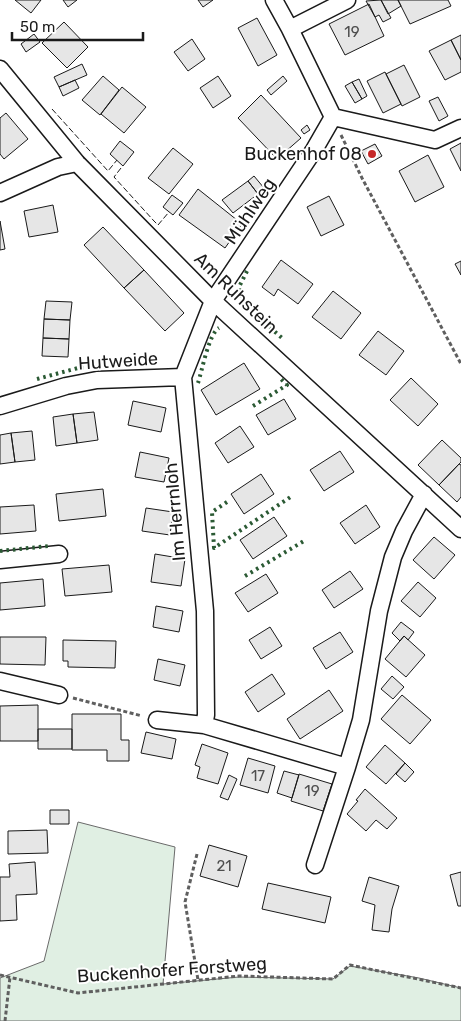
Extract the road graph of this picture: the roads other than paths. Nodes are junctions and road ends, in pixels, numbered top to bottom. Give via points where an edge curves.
1 (274, 0) edge
2 (346, 0) edge
3 (290, 29) junction
4 (0, 69) edge
5 (336, 124) junction
6 (461, 128) edge
7 (77, 163) junction
8 (0, 193) edge
9 (213, 301) junction
10 (183, 377) junction
11 (0, 406) edge
12 (424, 494) junction
13 (461, 529) edge
14 (59, 554) dead end
15 (0, 560) edge
16 (0, 681) edge
17 (59, 695) road end
18 (157, 720) road end
19 (204, 725) junction
20 (347, 767) junction
21 (315, 865) dead end

1 - 3 street
2 - 3 street
3 - 5 street
4 - 7 street, Am Ruhstein
5 - 6 street via 435,140
5 - 9 street, Mühlweg via 314,150
7 - 8 street
7 - 9 street, Am Ruhstein
9 - 10 street, Im Herrnloh
9 - 12 street, Am Ruhstein
10 - 11 street, Hutweide via 97,380
10 - 19 street, Im Herrnloh via 205,611
12 - 13 street, Am Ruhstein
12 - 20 street via 393,557 379,611 361,720
14 - 15 street
16 - 17 street
18 - 19 street
19 - 20 street
20 - 21 street

